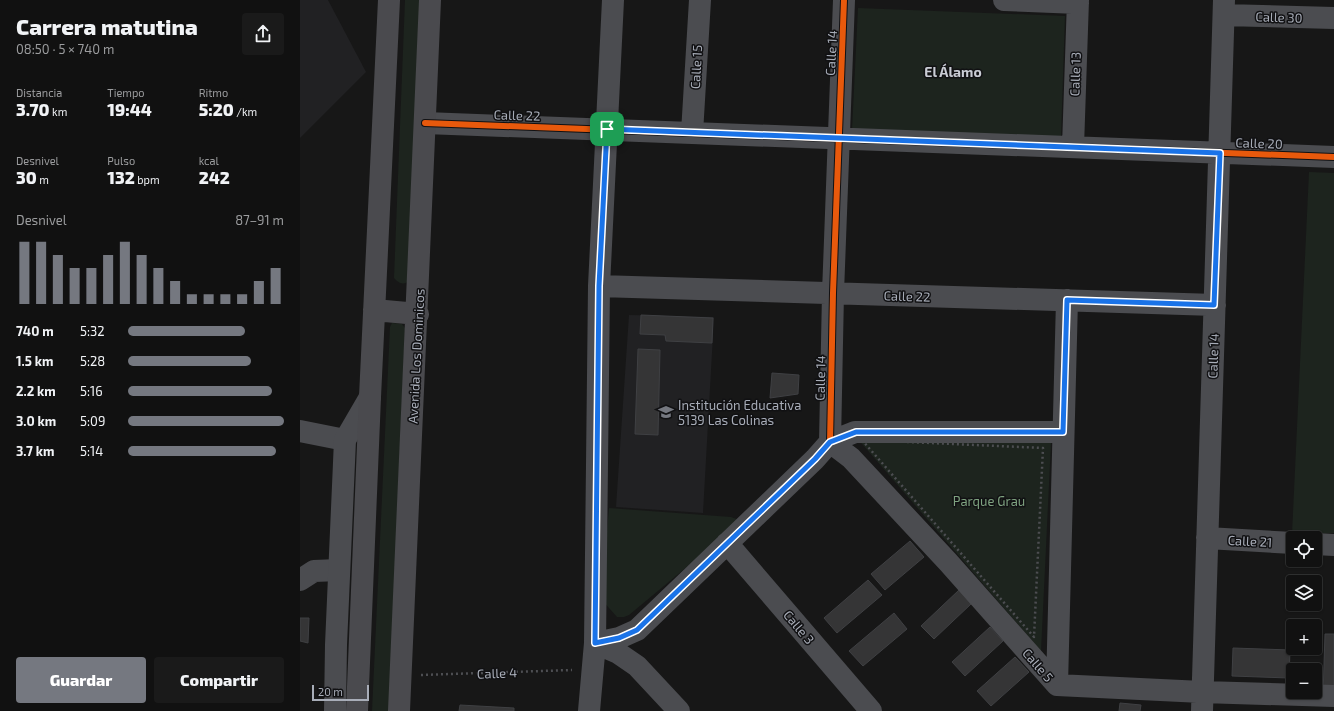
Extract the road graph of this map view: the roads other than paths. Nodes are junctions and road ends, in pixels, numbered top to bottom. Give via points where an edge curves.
1 (389, 0) edge
2 (430, 0) edge
3 (613, 0) edge
4 (700, 0) edge
5 (844, 0) edge
6 (1004, 0) edge
7 (1078, 2) edge
8 (1224, 8) edge
9 (1334, 18) edge
10 (425, 123) junction
11 (607, 129) junction
12 (692, 133) junction
13 (838, 139) junction
14 (1073, 147) junction
15 (1220, 153) junction
16 (1334, 157) edge
17 (599, 286) junction
18 (833, 293) junction
19 (1067, 300) junction
20 (1214, 305) junction
21 (374, 310) junction
22 (418, 314) junction
23 (370, 397) junction
24 (300, 431) edge
25 (1063, 432) junction
26 (345, 440) junction
27 (830, 442) junction
28 (1207, 538) junction
29 (727, 543) junction
30 (1286, 543) edge
31 (1322, 544) edge
32 (1334, 545) edge
33 (339, 570) junction
34 (300, 580) edge
35 (595, 643) junction
36 (1057, 685) junction
37 (1334, 696) edge
38 (1202, 702) edge
39 (335, 711) edge
40 (357, 711) edge
41 (399, 711) edge
42 (589, 711) edge
43 (678, 711) edge
44 (871, 711) edge

1 - 21 main road
2 - 10 main road, Avenida Los Dominicos
3 - 11 street
4 - 12 street, Calle 15
5 - 13 street, Calle 14
6 - 7 street
7 - 14 street, Calle 13
8 - 9 street, Calle 30
8 - 15 street, Calle 14
10 - 11 street, Calle 22
10 - 22 main road, Avenida Los Dominicos
11 - 12 street, Calle 20
11 - 17 street
12 - 13 street, Calle 20
13 - 14 street, Calle 20
13 - 18 street, Calle 14
14 - 15 street, Calle 20
15 - 16 street, Calle 20
15 - 20 street, Calle 14
17 - 18 street, Calle 22
17 - 35 street
18 - 19 street, Calle 22
18 - 27 street, Calle 14
19 - 20 street, Calle 22
19 - 25 street
20 - 28 street, Calle 14
21 - 22 main road
21 - 23 main road
22 - 41 main road, Avenida Los Dominicos
23 - 26 street
23 - 40 main road
24 - 26 street
25 - 27 street via 856,432
25 - 36 street
26 - 33 street
27 - 29 street
27 - 36 street, Calle 5 via 851,458
28 - 30 street, Calle 21
28 - 38 street, Calle 14
29 - 35 street via 637,630 619,638
29 - 44 street, Calle 3
31 - 32 street
33 - 34 street via 314,571
33 - 39 street
35 - 42 street
35 - 43 street via 618,653 637,666
36 - 38 street, Calle 5
37 - 38 street, Calle 5

